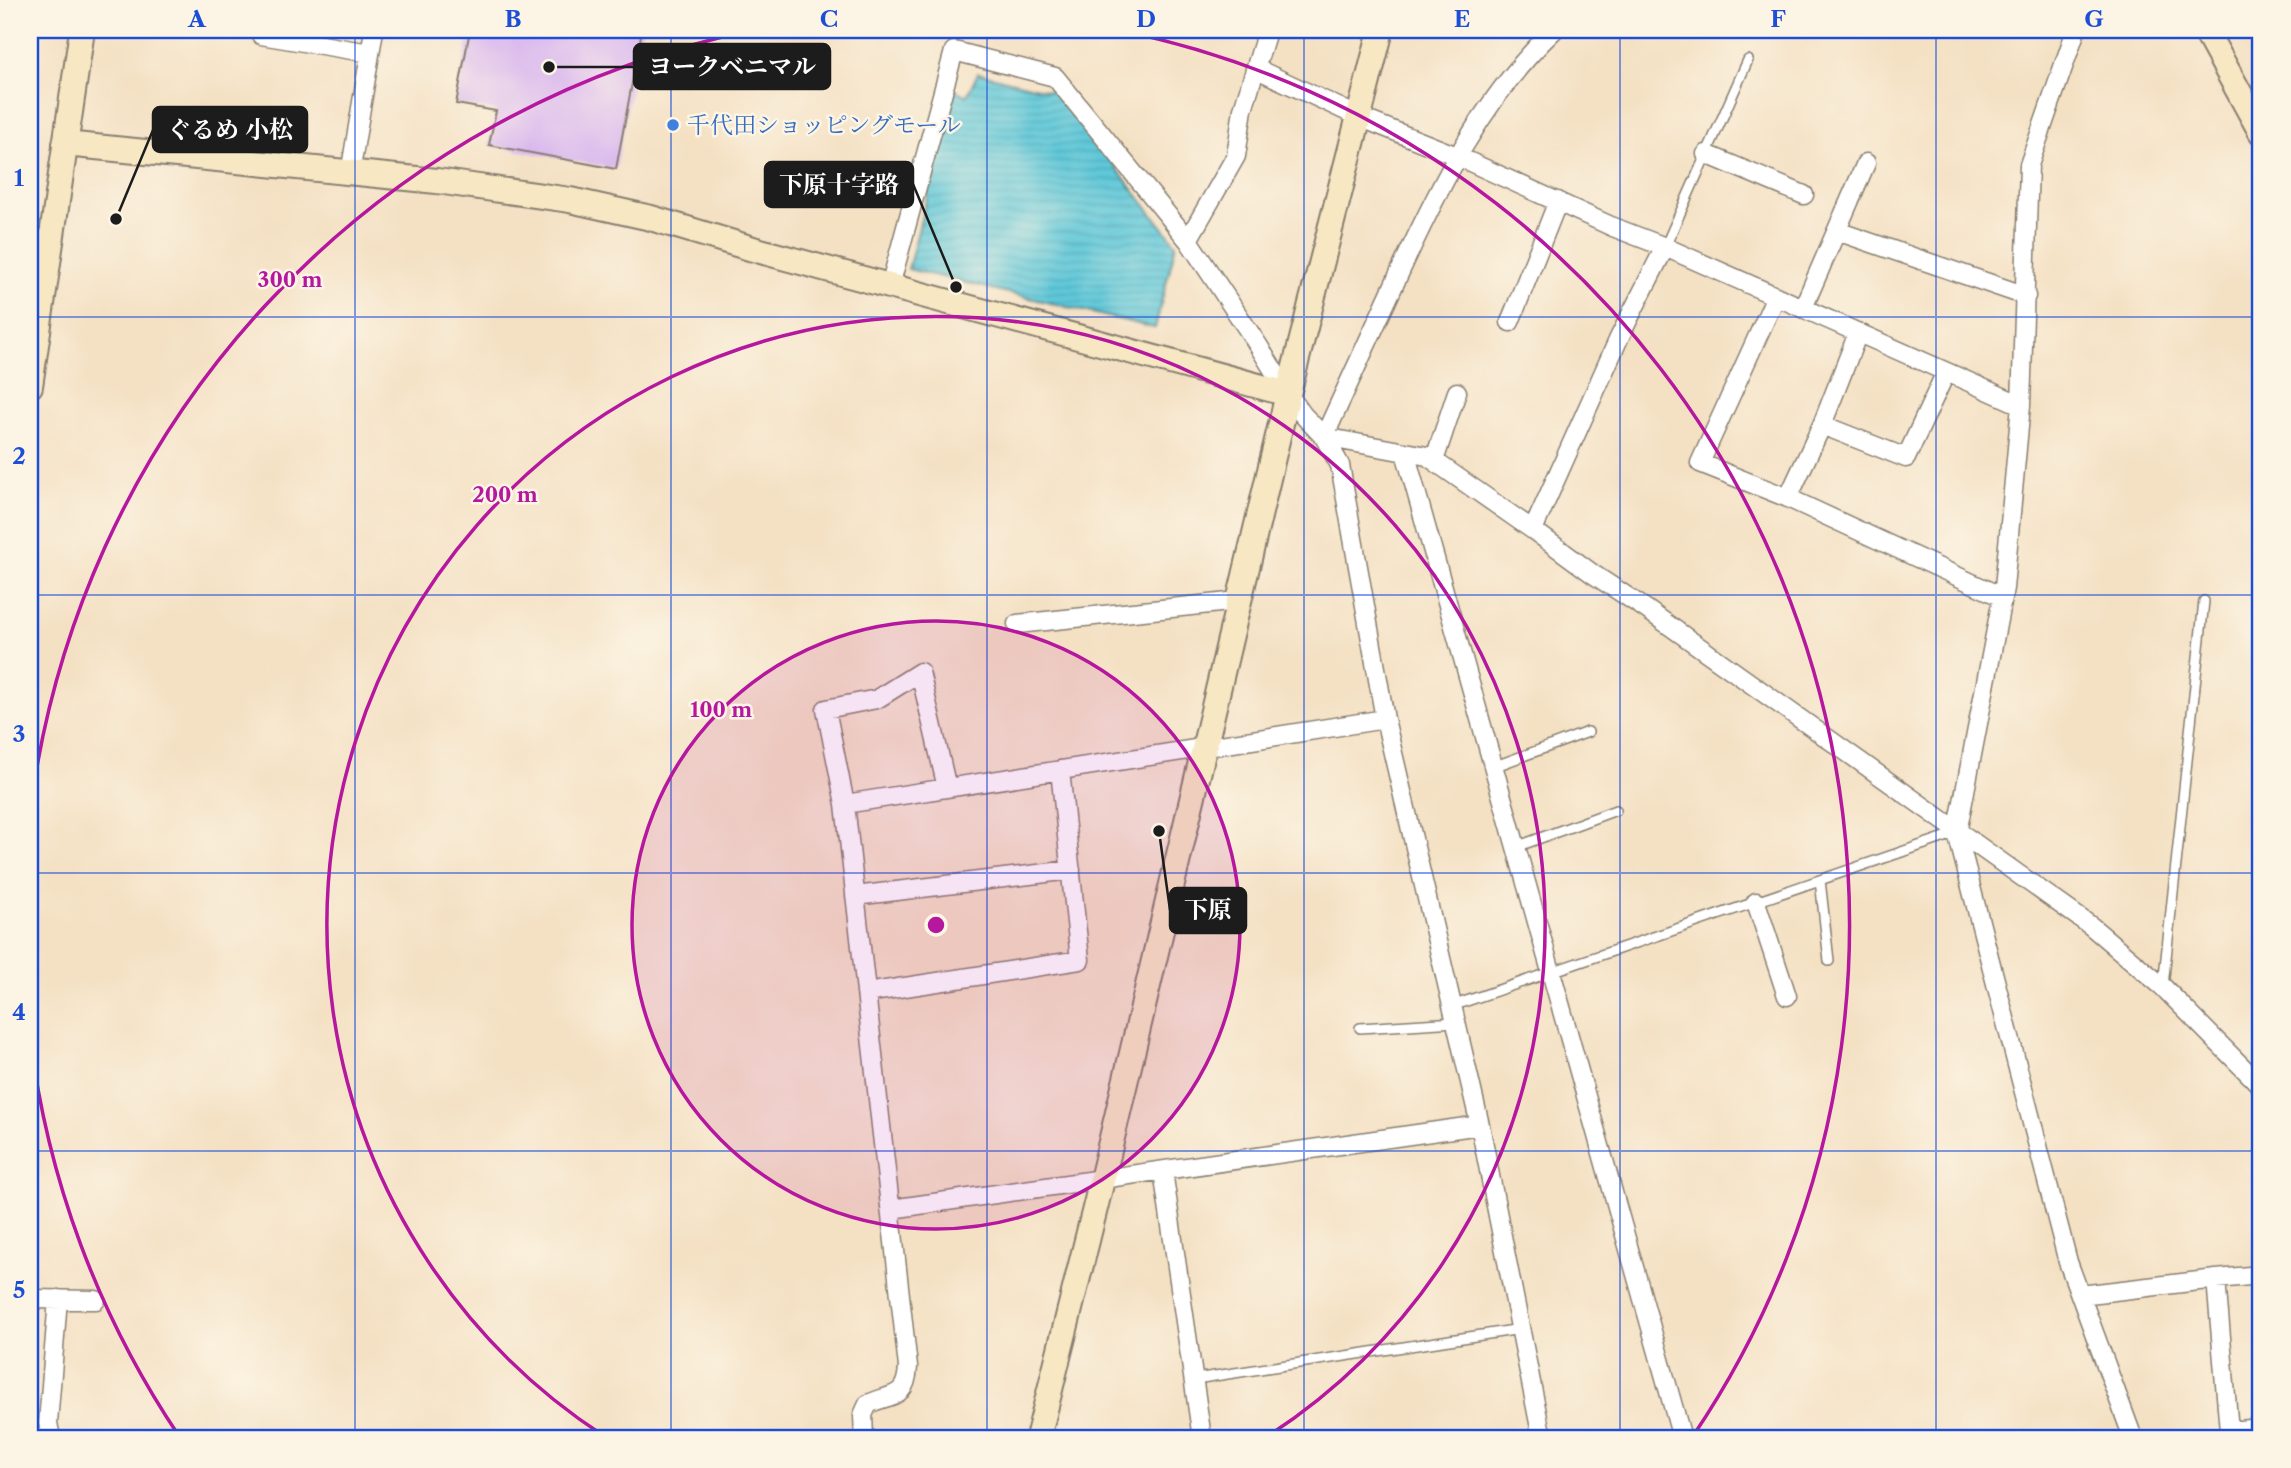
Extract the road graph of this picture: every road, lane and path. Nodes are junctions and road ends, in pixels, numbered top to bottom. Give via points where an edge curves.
1 (82, 30) edge
2 (262, 30) edge
3 (374, 30) edge
4 (1265, 30) edge
5 (1381, 30) edge
6 (1554, 30) edge
7 (2076, 30) edge
8 (2205, 30) edge
9 (370, 53) junction
10 (1748, 60) dead end
11 (1255, 68) junction
12 (1359, 117) junction
13 (2261, 132) edge
14 (65, 144) junction
15 (1706, 154) junction
16 (1457, 156) junction
17 (1866, 163) dead end
18 (350, 174) junction
19 (1804, 195) dead end
20 (1558, 201) junction
21 (1837, 231) junction
22 (1188, 240) junction
23 (1665, 247) junction
24 (890, 286) junction
25 (1776, 296) junction
26 (2026, 296) junction
27 (1804, 308) junction
28 (1510, 322) dead end
29 (1858, 333) junction
30 (1946, 372) junction
31 (30, 386) edge
32 (1457, 393) dead end
33 (1287, 394) junction
34 (2021, 405) junction
35 (1822, 425) junction
36 (1324, 437) junction
37 (1405, 452) junction
38 (1434, 461) junction
39 (1788, 498) junction
40 (1533, 530) junction
41 (2002, 597) junction
42 (1240, 601) junction
43 (2204, 601) dead end
44 (1017, 624) dead end
45 (1385, 719) junction
46 (1588, 732) dead end
47 (1205, 748) junction
48 (1493, 767) junction
49 (1060, 770) junction
50 (947, 788) junction
51 (845, 804) junction
52 (1616, 810) dead end
53 (1957, 833) junction
54 (1516, 848) junction
55 (1071, 870) junction
56 (1820, 880) junction
57 (855, 896) junction
58 (1756, 902) junction
59 (1829, 961) dead end
60 (1551, 972) junction
61 (2163, 987) junction
62 (866, 993) junction
63 (1787, 996) dead end
64 (1454, 1014) junction
65 (1360, 1028) dead end
66 (2261, 1086) edge
67 (1480, 1125) junction
68 (1163, 1171) junction
69 (1102, 1180) junction
70 (891, 1209) junction
71 (2261, 1275) edge
72 (2216, 1279) junction
73 (2080, 1294) junction
74 (30, 1299) edge
75 (58, 1299) junction
76 (96, 1300) dead end
77 (1521, 1329) junction
78 (1195, 1380) junction
79 (2261, 1428) edge
80 (51, 1438) edge
81 (864, 1438) edge
82 (1038, 1438) edge
83 (1202, 1438) edge
84 (1542, 1438) edge
85 (1682, 1438) edge
86 (2133, 1438) edge

1 - 14 street
2 - 9 street via 261,35
3 - 9 street
4 - 11 street
5 - 12 street
6 - 16 street via 1496,94
7 - 26 street via 2029,165
8 - 13 street
9 - 18 street
10 - 15 lane
11 - 12 street
11 - 22 street via 1236,156
12 - 16 street
12 - 33 street
14 - 18 street
14 - 31 street
15 - 19 street
15 - 23 lane
16 - 20 street
16 - 36 street
17 - 21 street
18 - 24 street via 570,200 651,218
20 - 23 street
20 - 28 street
21 - 26 street
21 - 27 street
22 - 24 street via 1055,77 954,51
22 - 33 street
23 - 25 street
23 - 40 street
24 - 33 street
25 - 27 street
25 - 39 street via 1700,463
26 - 34 street
27 - 29 street
29 - 30 street
29 - 35 street
30 - 34 street
30 - 35 street via 1906,458
32 - 38 street
33 - 36 street
33 - 42 street
34 - 41 street
35 - 39 street
36 - 37 street
36 - 45 street via 1340,465
37 - 38 street
37 - 48 street
38 - 40 street
39 - 41 street
40 - 53 street
41 - 53 street
42 - 44 street
42 - 47 street
43 - 61 lane
45 - 47 street
45 - 64 street
46 - 48 lane
47 - 49 street
47 - 69 street
48 - 54 street
49 - 50 street
49 - 55 street
50 - 51 street
50 - 51 street via 920,672 877,699 826,709
51 - 57 street
52 - 54 lane
53 - 56 lane
53 - 61 street via 2091,926
53 - 73 street
54 - 60 street
55 - 57 street
55 - 62 street via 1080,960
56 - 58 lane
56 - 59 lane
57 - 62 street
58 - 60 lane
58 - 63 street
60 - 64 lane
60 - 85 street
61 - 66 street
62 - 70 street
64 - 65 lane
64 - 67 street
67 - 68 street
67 - 77 street
68 - 69 street
68 - 78 street
69 - 70 street
69 - 82 street
70 - 81 street via 907,1384 899,1394 868,1404 863,1415
71 - 72 street
72 - 73 street
72 - 79 street via 2229,1431
73 - 86 street
74 - 75 street
75 - 76 street
75 - 80 street via 48,1423
77 - 78 lane
77 - 84 street
78 - 83 street

